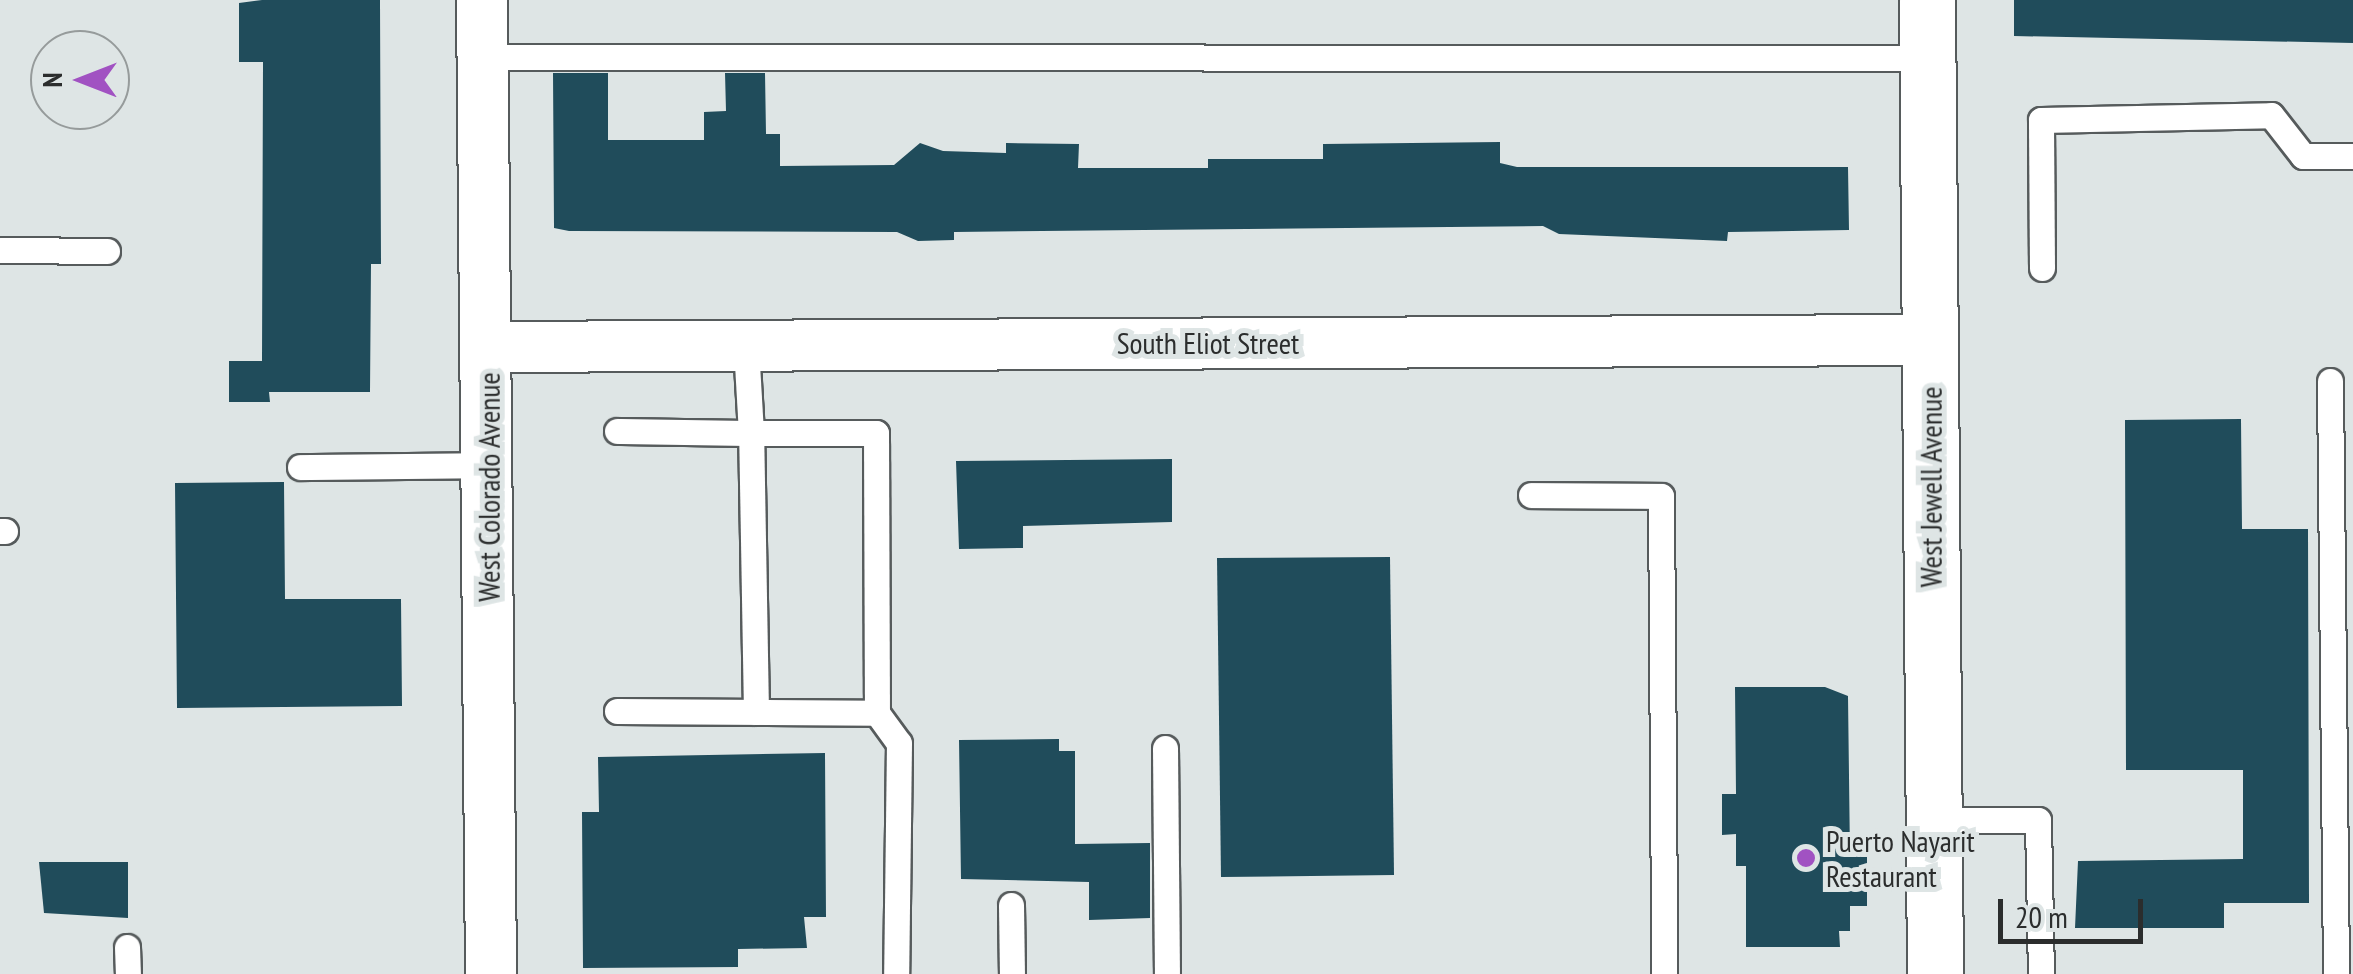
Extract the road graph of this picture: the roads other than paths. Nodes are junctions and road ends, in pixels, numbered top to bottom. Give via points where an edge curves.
1 (482, 0) edge
2 (1927, 0) edge
3 (483, 57) junction
4 (1928, 58) junction
5 (2353, 156) edge
6 (0, 250) edge
7 (107, 251) dead end
8 (2042, 268) dead end
9 (1929, 340) junction
10 (746, 345) junction
11 (488, 346) junction
12 (2330, 381) dead end
13 (617, 432) dead end
14 (751, 433) junction
15 (489, 466) junction
16 (300, 467) dead end
17 (1531, 495) dead end
18 (617, 711) dead end
19 (756, 712) junction
20 (877, 713) junction
21 (1165, 748) dead end
22 (1933, 820) junction
23 (1011, 904) dead end
24 (127, 947) dead end
25 (128, 974) edge
26 (492, 974) edge
27 (896, 974) edge
28 (1012, 974) edge
29 (1167, 974) edge
30 (1664, 974) edge
31 (1935, 974) edge
32 (2042, 974) edge
33 (2336, 974) edge

1 - 3 street, West Colorado Avenue
2 - 4 street, West Jewell Avenue
3 - 4 lane
3 - 11 street, West Colorado Avenue
4 - 9 street, West Jewell Avenue
5 - 8 lane via 2303,156 2270,115 2040,120
6 - 7 lane
9 - 10 street, South Eliot Street
9 - 22 street, West Jewell Avenue
10 - 11 street, South Eliot Street
10 - 14 lane
11 - 15 street, West Colorado Avenue
12 - 33 lane
13 - 14 lane
14 - 19 lane
14 - 20 lane via 876,433
15 - 16 lane
15 - 26 street, West Colorado Avenue
17 - 30 lane via 1662,496
18 - 19 lane
19 - 20 lane
20 - 27 lane via 899,743
21 - 29 lane
22 - 31 street, West Jewell Avenue
22 - 32 lane via 2038,820
23 - 28 lane
24 - 25 lane

